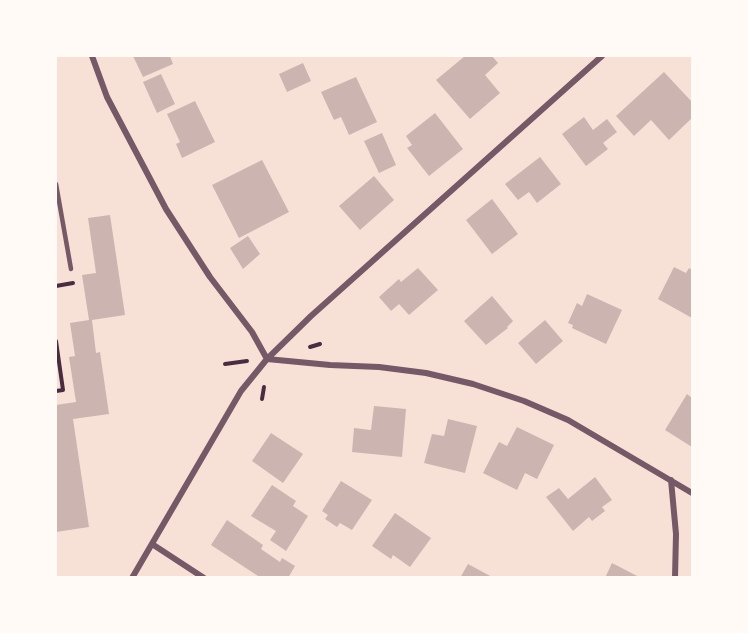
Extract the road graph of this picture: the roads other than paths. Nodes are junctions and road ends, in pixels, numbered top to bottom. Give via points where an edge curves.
1 (92, 56) edge
2 (602, 56) edge
3 (56, 184) edge
4 (71, 269) dead end
5 (267, 359) junction
6 (671, 480) junction
7 (693, 493) edge
8 (152, 544) junction
9 (132, 578) edge
10 (204, 578) edge
11 (675, 578) edge

1 - 5 street via 107,97 166,209
2 - 5 street
3 - 4 lane
5 - 6 street via 380,367 473,384 568,420
5 - 8 street via 242,391
6 - 7 street
6 - 11 street
8 - 9 street
8 - 10 street

